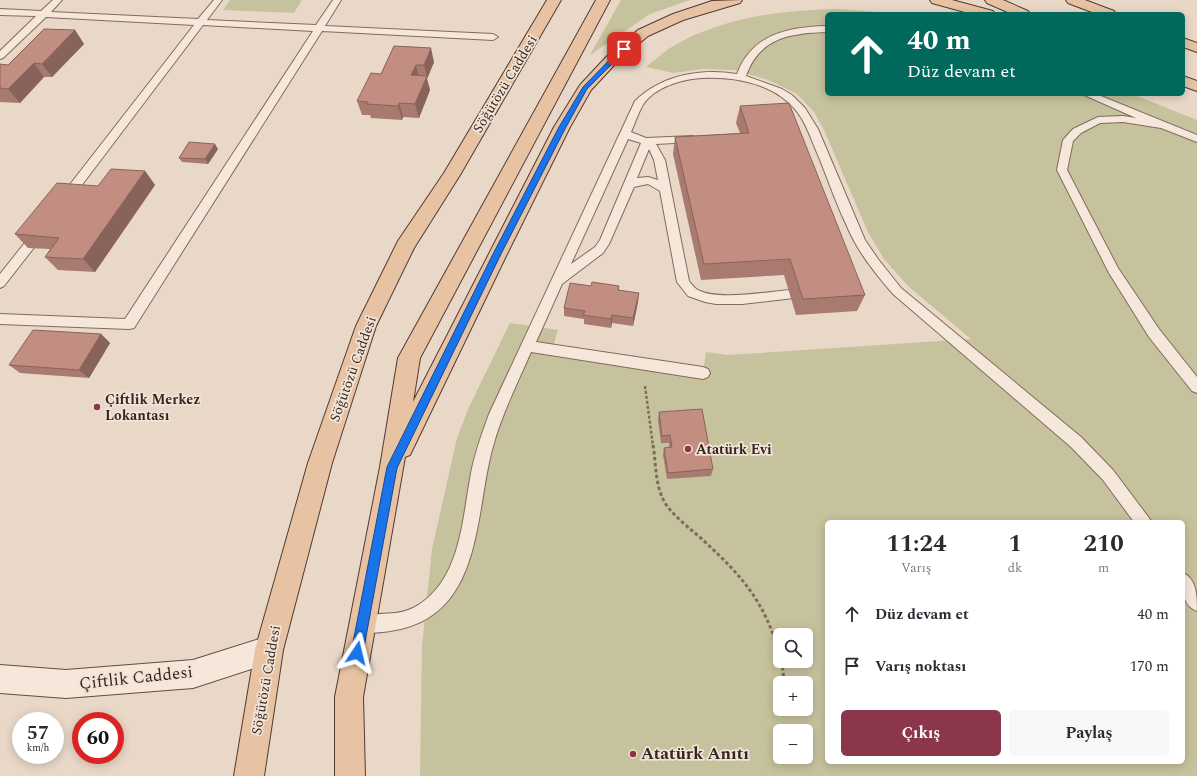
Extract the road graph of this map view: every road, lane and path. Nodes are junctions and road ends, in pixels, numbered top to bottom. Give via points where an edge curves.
1 (58, 0) edge
2 (218, 0) edge
3 (337, 0) edge
4 (554, 0) edge
5 (603, 0) edge
6 (735, 0) edge
7 (937, 0) edge
8 (992, 0) edge
9 (1073, 0) edge
10 (0, 12) edge
11 (981, 12) edge
12 (1019, 12) edge
13 (1104, 12) edge
14 (45, 13) junction
15 (202, 21) junction
16 (320, 28) junction
17 (825, 29) edge
18 (494, 37) dead end
19 (1185, 43) edge
20 (1197, 48) edge
21 (0, 56) edge
22 (740, 78) junction
23 (1185, 82) edge
24 (1197, 86) edge
25 (1092, 96) edge
26 (1162, 125) junction
27 (624, 134) junction
28 (702, 138) edge
29 (1197, 139) edge
30 (647, 141) junction
31 (629, 185) junction
32 (665, 190) junction
33 (58, 208) edge
34 (43, 227) edge
35 (557, 281) junction
36 (0, 283) edge
37 (790, 295) dead end
38 (0, 319) edge
39 (527, 346) junction
40 (642, 364) junction
41 (703, 373) dead end
42 (1197, 387) edge
43 (392, 467) junction
44 (1142, 520) edge
45 (1185, 584) edge
46 (1197, 603) edge
47 (362, 624) junction
48 (773, 631) edge
49 (268, 650) junction
50 (0, 679) edge
51 (249, 776) edge
52 (350, 776) edge

1 - 14 lane
2 - 15 lane
3 - 16 lane
4 - 49 main road, Söğütözü Caddesi via 455,168 405,246 366,326 320,463
5 - 43 main road via 409,358
6 - 43 main road via 678,17 643,33 614,57 585,88 562,127 497,254
7 - 11 main road
8 - 12 main road
9 - 13 main road
10 - 14 lane
14 - 15 lane
14 - 21 lane
15 - 16 lane
15 - 33 lane
16 - 18 lane
16 - 38 lane via 129,324
17 - 22 lane via 789,33 767,41 754,49 747,58
19 - 20 main road
22 - 27 lane via 718,75 691,76 656,88 639,103
22 - 44 lane via 777,91 789,98 804,113 814,131 855,234 872,262 897,291 1076,442 1108,475
23 - 24 main road
25 - 26 lane
26 - 29 lane
26 - 42 lane via 1098,120 1077,131 1068,140 1062,170 1112,270 1154,333
27 - 30 lane
27 - 35 lane
28 - 30 lane
30 - 31 lane
30 - 32 lane via 655,147 658,155
31 - 32 lane via 648,180
31 - 35 lane via 599,250
32 - 37 lane via 683,282 688,289 696,295 718,299
34 - 36 lane
35 - 39 lane
39 - 40 lane
39 - 47 lane via 485,442 464,554 447,588 420,614 399,622
40 - 41 lane
40 - 48 path via 663,500 743,579 761,605
43 - 47 main road
45 - 46 lane
47 - 52 main road via 349,697
49 - 50 main road, Çiftlik Caddesi via 193,674 66,684
49 - 51 main road, Söğütözü Caddesi

